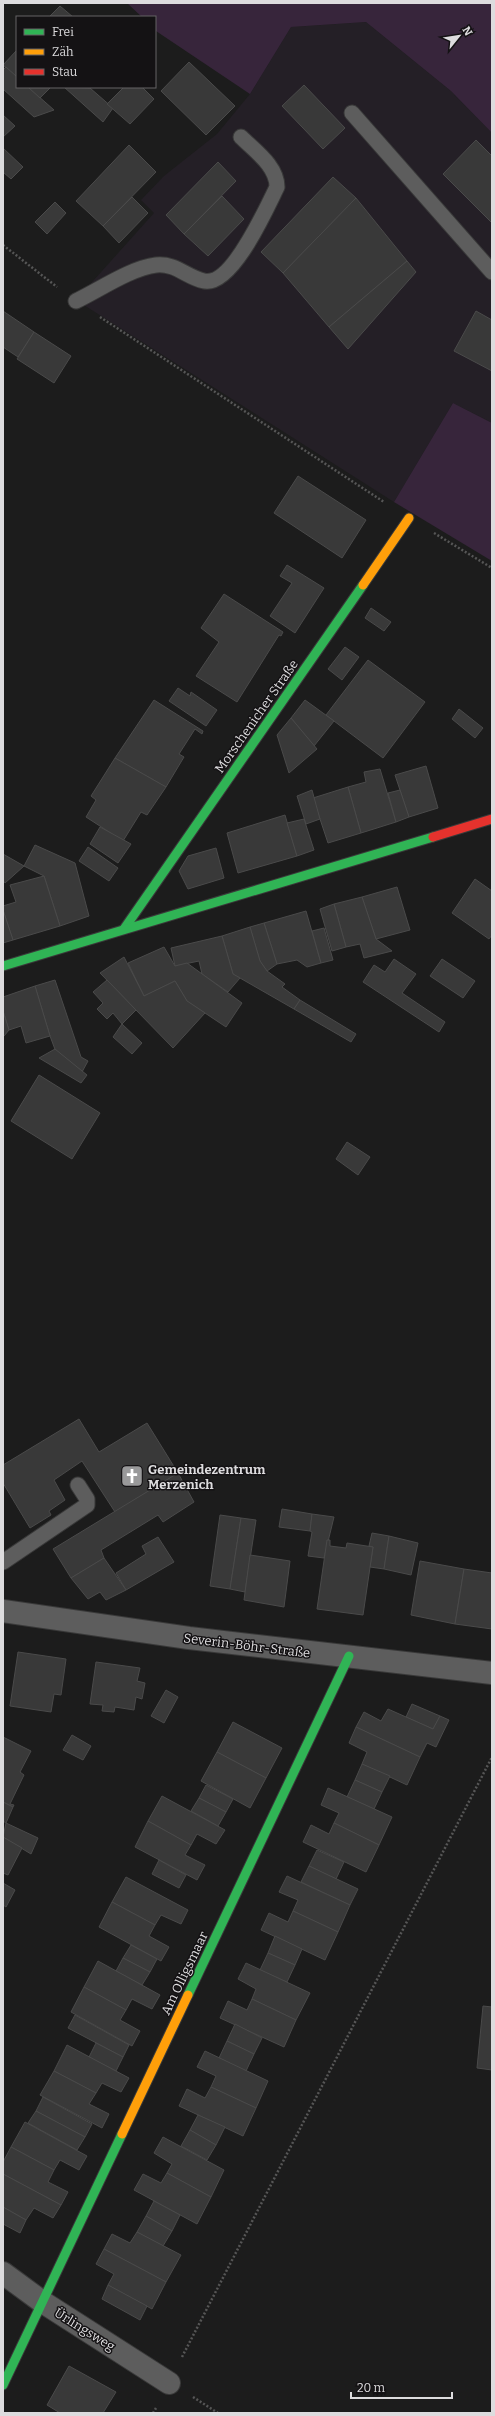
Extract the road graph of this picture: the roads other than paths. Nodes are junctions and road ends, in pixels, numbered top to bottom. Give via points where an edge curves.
1 (352, 113) dead end
2 (241, 137) dead end
3 (492, 272) edge
4 (76, 301) road end
5 (409, 518) road end
6 (492, 819) edge
7 (124, 929) junction
8 (3, 966) edge
9 (78, 1485) dead end
10 (3, 1562) edge
11 (3, 1611) edge
12 (350, 1656) junction
13 (492, 1673) edge
14 (3, 2273) edge
15 (41, 2301) junction
16 (169, 2383) road end
17 (3, 2385) edge

1 - 3 lane
2 - 4 lane via 269,165 277,177 278,187 240,256 217,279 205,282 173,266 156,265 134,272
5 - 7 street, Morschenicher Straße
6 - 7 street
7 - 8 street
9 - 10 lane via 87,1499 87,1505
11 - 12 street, Severin-Böhr-Straße via 189,1638
12 - 13 street, Severin-Böhr-Straße
12 - 15 street, Am Olligsmaar
14 - 15 street, Ürlingsweg
15 - 16 street, Ürlingsweg
15 - 17 street, Am Olligsmaar

